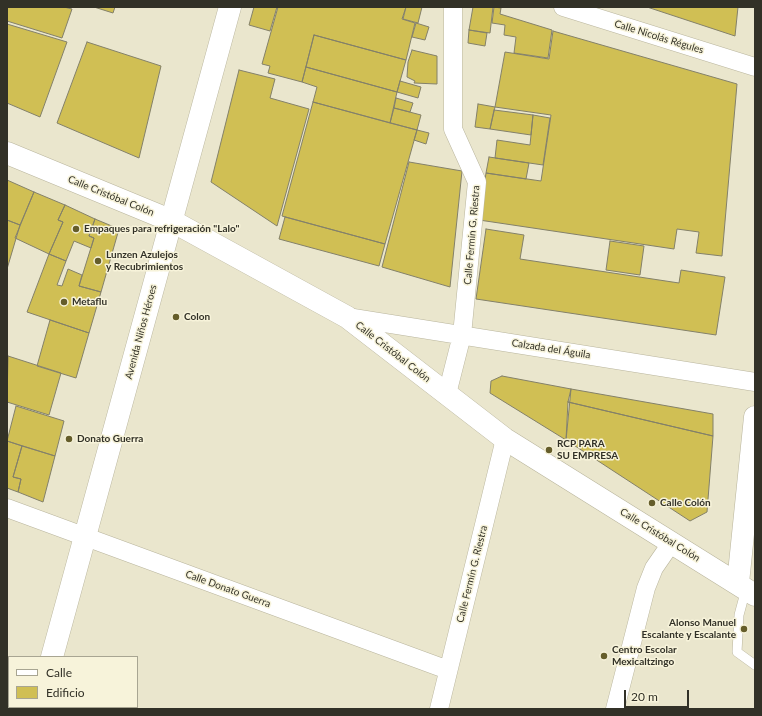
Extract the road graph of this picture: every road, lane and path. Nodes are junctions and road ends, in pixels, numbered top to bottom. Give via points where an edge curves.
1 (230, 7) edge
2 (453, 7) edge
3 (563, 7) edge
4 (755, 67) edge
5 (7, 153) edge
6 (172, 221) junction
7 (347, 317) junction
8 (462, 335) junction
9 (755, 382) edge
10 (447, 394) junction
11 (755, 417) edge
12 (505, 438) junction
13 (753, 460) edge
14 (7, 508) edge
15 (85, 537) junction
16 (672, 542) junction
17 (746, 589) edge
18 (52, 656) edge
19 (755, 665) edge
20 (448, 670) junction
21 (439, 709) edge
22 (614, 709) edge

1 - 6 street, Avenida Niños Héroes
2 - 8 street, Calle Fermín G. Riestra via 453,129 477,182
3 - 4 street, Calle Nicolás Régules
5 - 6 street, Calle Cristóbal Colón
6 - 7 street, Calle Cristóbal Colón
6 - 15 street, Avenida Niños Héroes
7 - 8 street, Calzada del Águila
7 - 10 street, Calle Cristóbal Colón
8 - 9 street, Calzada del Águila
8 - 10 street, Calle Fermín G. Riestra
10 - 12 street, Calle Cristóbal Colón
11 - 13 street
12 - 16 street, Calle Cristóbal Colón
12 - 20 street, Calle Fermín G. Riestra
13 - 17 street
14 - 15 street, Calle Donato Guerra
15 - 18 street, Avenida Niños Héroes
15 - 20 street, Calle Donato Guerra
16 - 17 street, Calle Cristóbal Colón
16 - 22 street via 654,568 646,588
17 - 19 lane via 739,615 737,652
20 - 21 street, Calle Fermín G. Riestra

